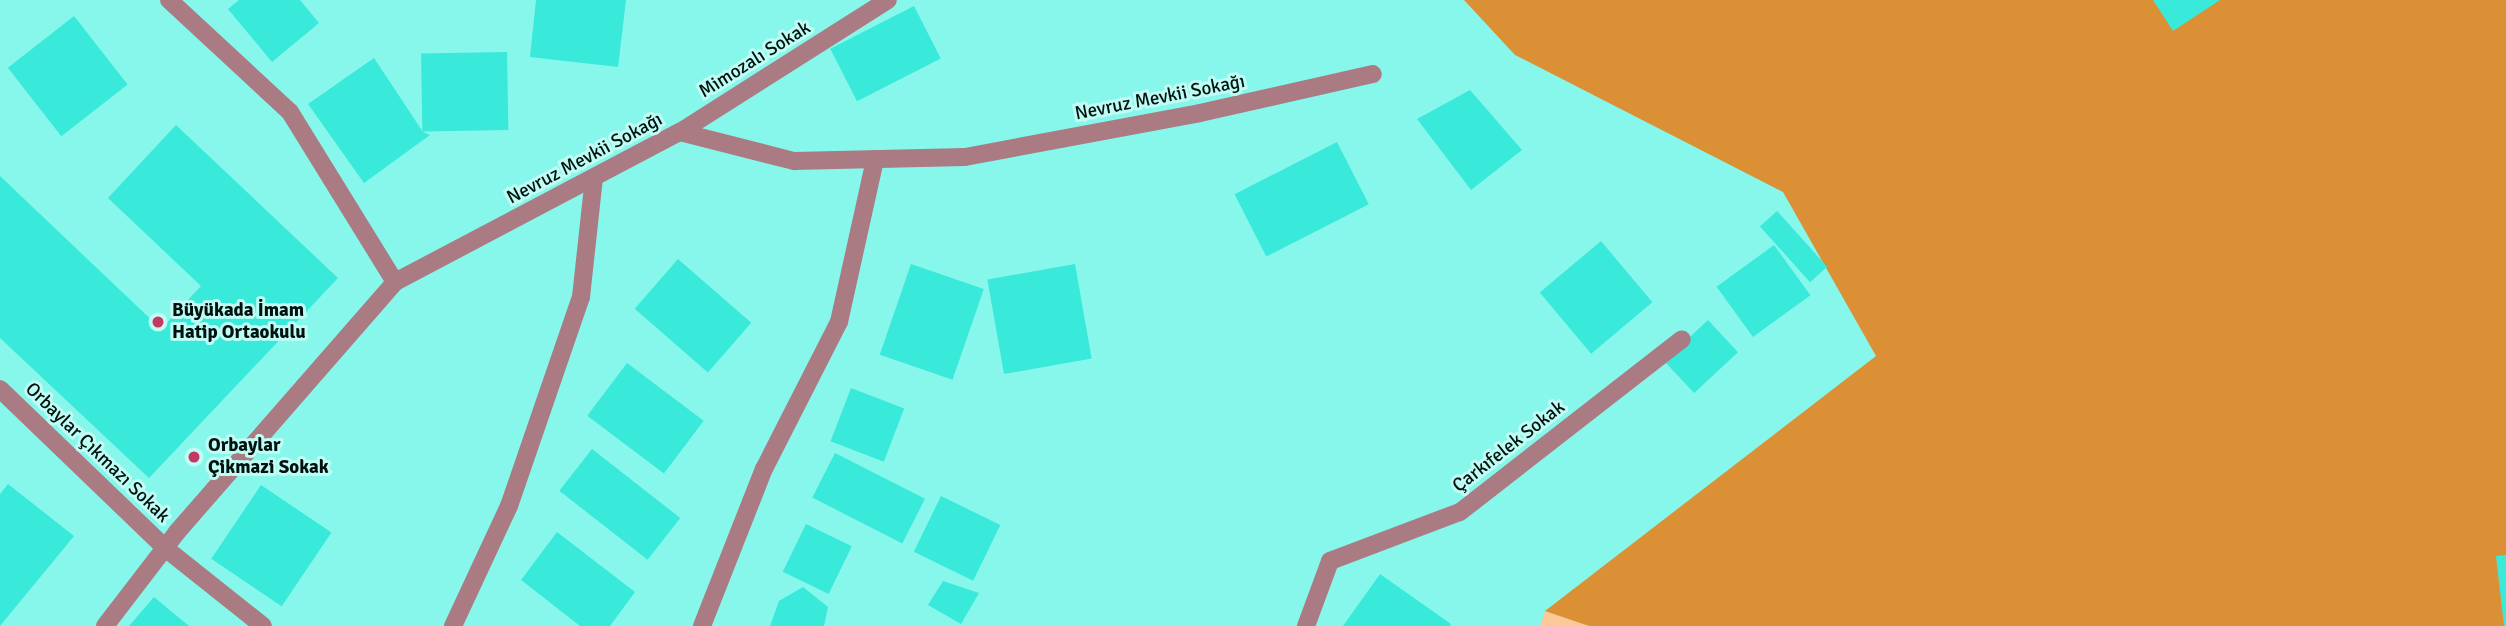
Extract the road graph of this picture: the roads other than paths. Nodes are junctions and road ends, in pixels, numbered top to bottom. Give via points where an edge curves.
1 (169, 0) edge
2 (888, 0) edge
3 (1373, 74) dead end
4 (680, 132) junction
5 (875, 159) junction
6 (594, 178) junction
7 (395, 282) junction
8 (1682, 339) dead end
9 (0, 389) edge
10 (165, 548) junction
11 (105, 626) edge
12 (263, 626) edge
13 (453, 626) edge
14 (702, 626) edge
15 (1306, 626) edge

1 - 7 street via 290,112
2 - 4 street, Mimozalı Sokak
3 - 5 street, Nevruz Mevkii Sokağı via 1200,113 965,157
4 - 5 street, Nevruz Mevkii Sokağı via 794,161
4 - 6 street, Nevruz Mevkii Sokağı
5 - 14 street via 839,322 764,469
6 - 7 street, Nevruz Mevkii Sokağı
6 - 13 street via 581,297 509,506
7 - 10 street, Nevruz Mevkii Sokağı
8 - 15 street, Çarkıfelek Sokak via 1460,512 1329,561
9 - 10 street, Orbaylar Çıkmazı Sokak
10 - 11 street, Nevruz Mevkii Sokağı
10 - 12 street, Orbaylar Çıkmazı Sokak

